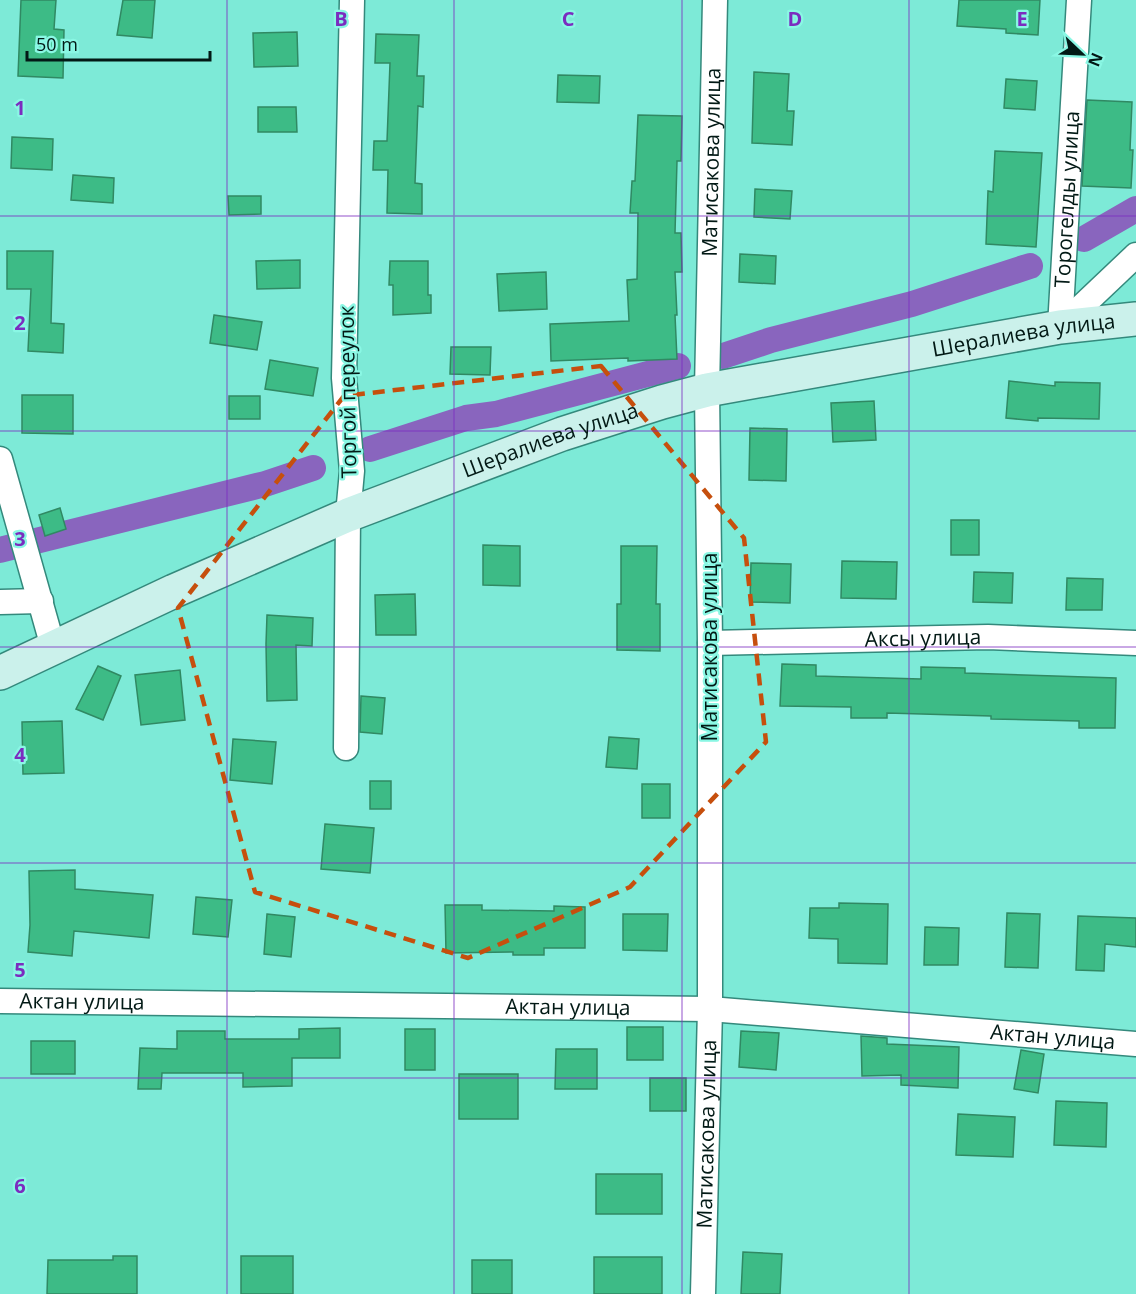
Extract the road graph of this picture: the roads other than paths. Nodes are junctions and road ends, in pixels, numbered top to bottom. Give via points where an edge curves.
1 (352, 0) edge
2 (715, 0) edge
3 (1079, 0) edge
4 (1136, 255) edge
5 (1136, 318) edge
6 (1060, 327) junction
7 (707, 390) junction
8 (0, 459) edge
9 (348, 515) junction
10 (41, 601) junction
11 (0, 602) edge
12 (710, 643) junction
13 (1136, 643) edge
14 (53, 647) junction
15 (0, 673) edge
16 (346, 748) dead end
17 (0, 1001) edge
18 (710, 1009) junction
19 (1136, 1044) edge
20 (703, 1294) edge

1 - 9 street, Торгой переулок via 344,378 352,471
2 - 7 street, Матисакова улица
3 - 6 street, Торогелды улица
4 - 6 street
5 - 6 street, Шералиева улица
6 - 7 street, Шералиева улица
7 - 9 street, Шералиева улица via 562,434
7 - 12 street, Матисакова улица
8 - 10 street
9 - 14 street, Шералиева улица
9 - 16 street, Торгой переулок
10 - 11 street
10 - 14 street
12 - 13 street, Аксы улица via 988,637
12 - 18 street, Матисакова улица
14 - 15 street, Шералиева улица
17 - 18 street, Актан улица
18 - 19 street, Актан улица
18 - 20 street, Матисакова улица

